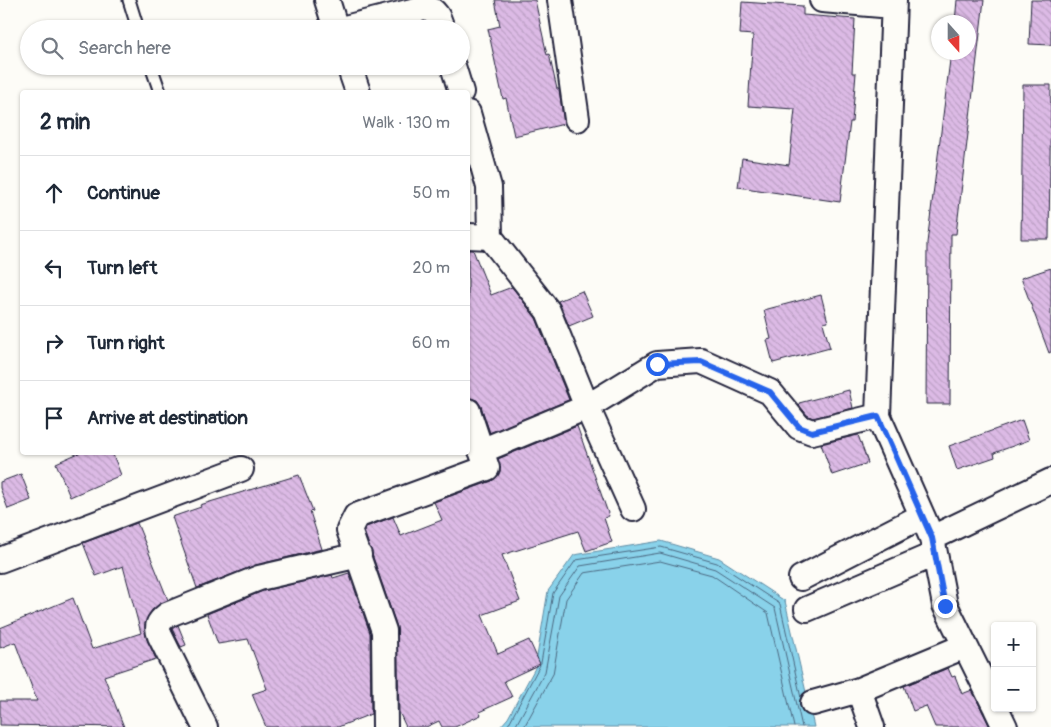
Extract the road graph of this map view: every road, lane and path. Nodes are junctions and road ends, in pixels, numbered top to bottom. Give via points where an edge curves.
1 (128, 0) edge
2 (326, 0) edge
3 (560, 0) edge
4 (822, 0) edge
5 (894, 3) edge
6 (135, 20) edge
7 (333, 20) edge
8 (377, 20) edge
9 (438, 20) edge
10 (154, 75) edge
11 (352, 75) edge
12 (456, 75) edge
13 (159, 90) edge
14 (357, 90) edge
15 (460, 90) edge
16 (577, 119) dead end
17 (470, 120) edge
18 (479, 236) edge
19 (587, 408) junction
20 (878, 416) junction
21 (470, 417) edge
22 (482, 451) junction
23 (241, 469) dead end
24 (1051, 481) edge
25 (633, 510) dead end
26 (922, 516) junction
27 (933, 546) junction
28 (359, 555) junction
29 (0, 560) edge
30 (801, 578) dead end
31 (807, 609) dead end
32 (965, 646) junction
33 (859, 690) junction
34 (991, 699) edge
35 (813, 703) dead end
36 (998, 712) edge
37 (205, 727) edge
38 (385, 727) edge
39 (872, 727) edge
40 (1005, 727) edge

1 - 6 lane
2 - 7 street
3 - 16 street
4 - 5 street
5 - 20 street
8 - 9 street via 431,8
10 - 13 lane
11 - 14 street
12 - 15 street
17 - 18 street via 489,187
18 - 19 street via 548,311
19 - 20 street via 657,364 701,362 770,392 799,427 812,432
19 - 22 street
19 - 25 street
20 - 26 street
21 - 22 street
22 - 28 street via 487,468 356,516 350,530
23 - 29 street
24 - 27 street
26 - 27 street
26 - 30 street
27 - 31 street
27 - 32 street via 945,606
28 - 37 street via 260,578 159,621 160,636
28 - 38 street via 384,631
32 - 33 street
32 - 34 street
33 - 35 street
33 - 39 street
36 - 40 street

